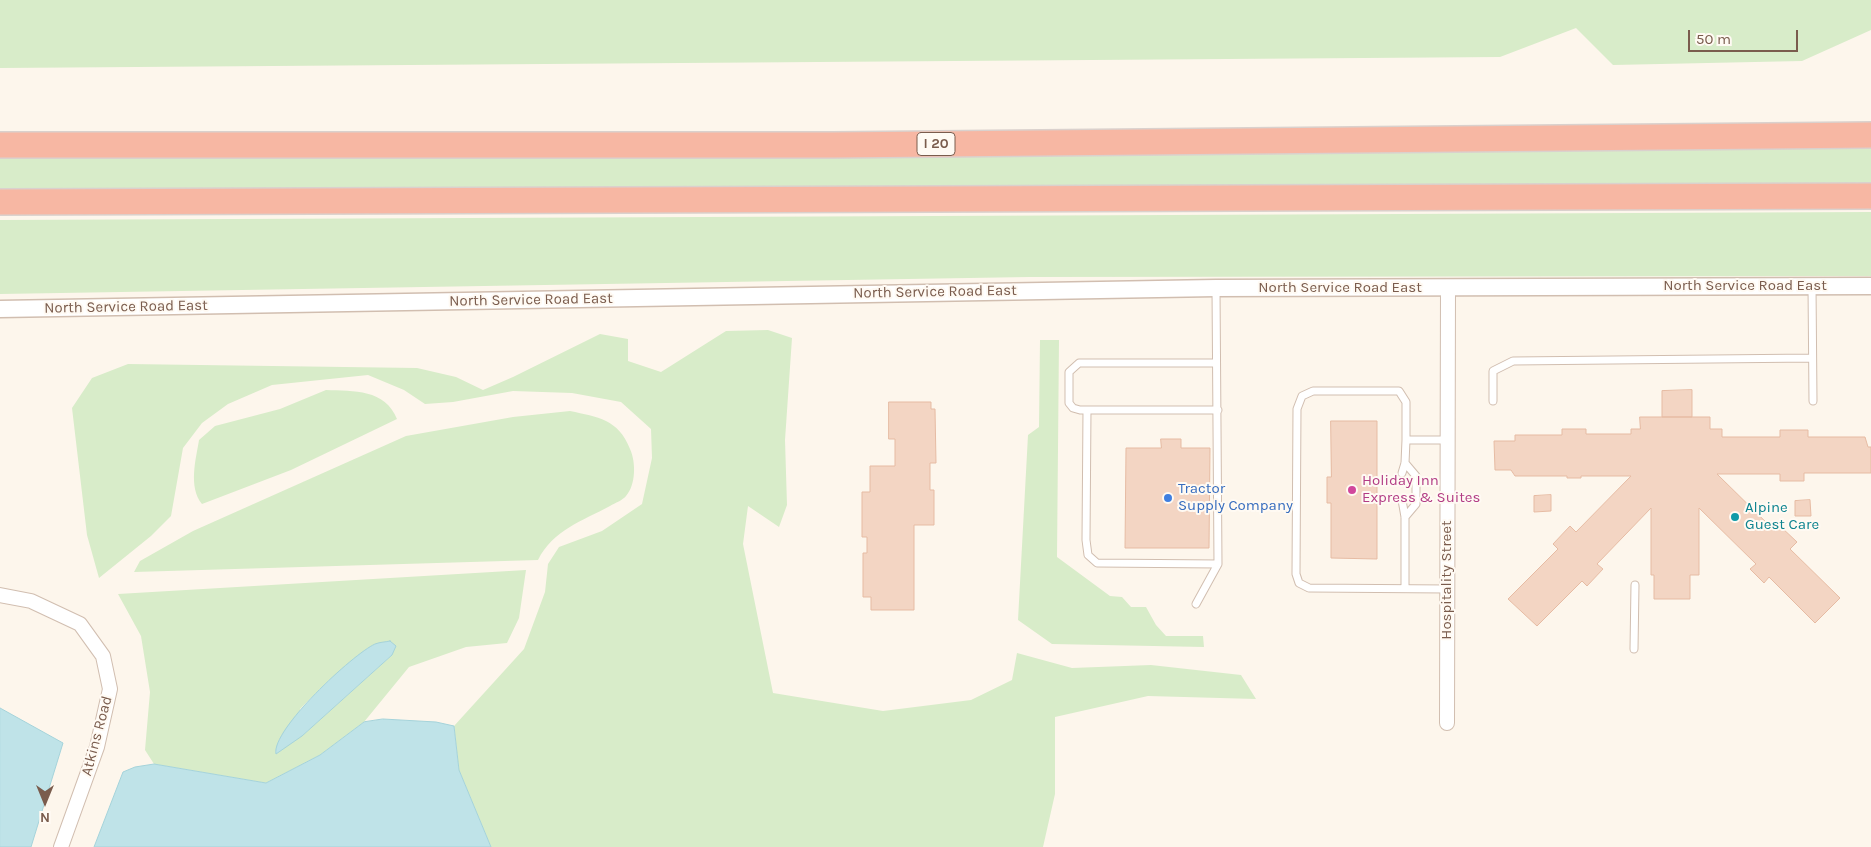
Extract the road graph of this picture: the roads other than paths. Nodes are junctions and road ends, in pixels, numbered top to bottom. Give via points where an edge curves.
1 (1871, 135) edge
2 (0, 145) edge
3 (1871, 196) edge
4 (0, 202) edge
5 (1812, 286) junction
6 (1871, 286) edge
7 (1216, 288) junction
8 (1448, 288) junction
9 (0, 309) edge
10 (1812, 358) junction
11 (1216, 363) junction
12 (1493, 401) dead end
13 (1813, 401) dead end
14 (1087, 410) junction
15 (1218, 410) junction
16 (1406, 440) junction
17 (1447, 440) junction
18 (1406, 463) junction
19 (1402, 473) dead end
20 (1402, 500) dead end
21 (1406, 517) junction
22 (1218, 564) junction
23 (1635, 585) dead end
24 (1406, 588) junction
25 (1447, 589) junction
26 (0, 595) edge
27 (1196, 604) dead end
28 (1634, 649) dead end
29 (1447, 723) dead end
30 (61, 847) edge

1 - 2 highway, I 20 via 833,145
3 - 4 highway
5 - 6 street, North Service Road East
5 - 8 street, North Service Road East
5 - 10 lane
7 - 8 street, North Service Road East
7 - 9 street, North Service Road East
7 - 11 lane
8 - 17 street, Hospitality Street
10 - 12 lane via 1512,361 1493,371
10 - 13 lane
11 - 14 lane via 1079,363 1069,372 1069,403 1073,408
11 - 15 lane
14 - 15 lane
14 - 22 lane via 1088,555 1097,563
15 - 22 lane
16 - 17 lane
16 - 18 lane
16 - 24 lane via 1406,402 1399,391 1313,391 1302,396 1297,409 1296,574 1299,583 1309,588
17 - 25 street, Hospitality Street
18 - 19 lane
18 - 21 lane via 1416,476 1416,504
20 - 21 lane
21 - 24 lane
22 - 27 lane
23 - 28 lane
24 - 25 lane
25 - 29 street, Hospitality Street
26 - 30 street, Atkins Road via 32,601 80,624 103,656 110,689 97,747

